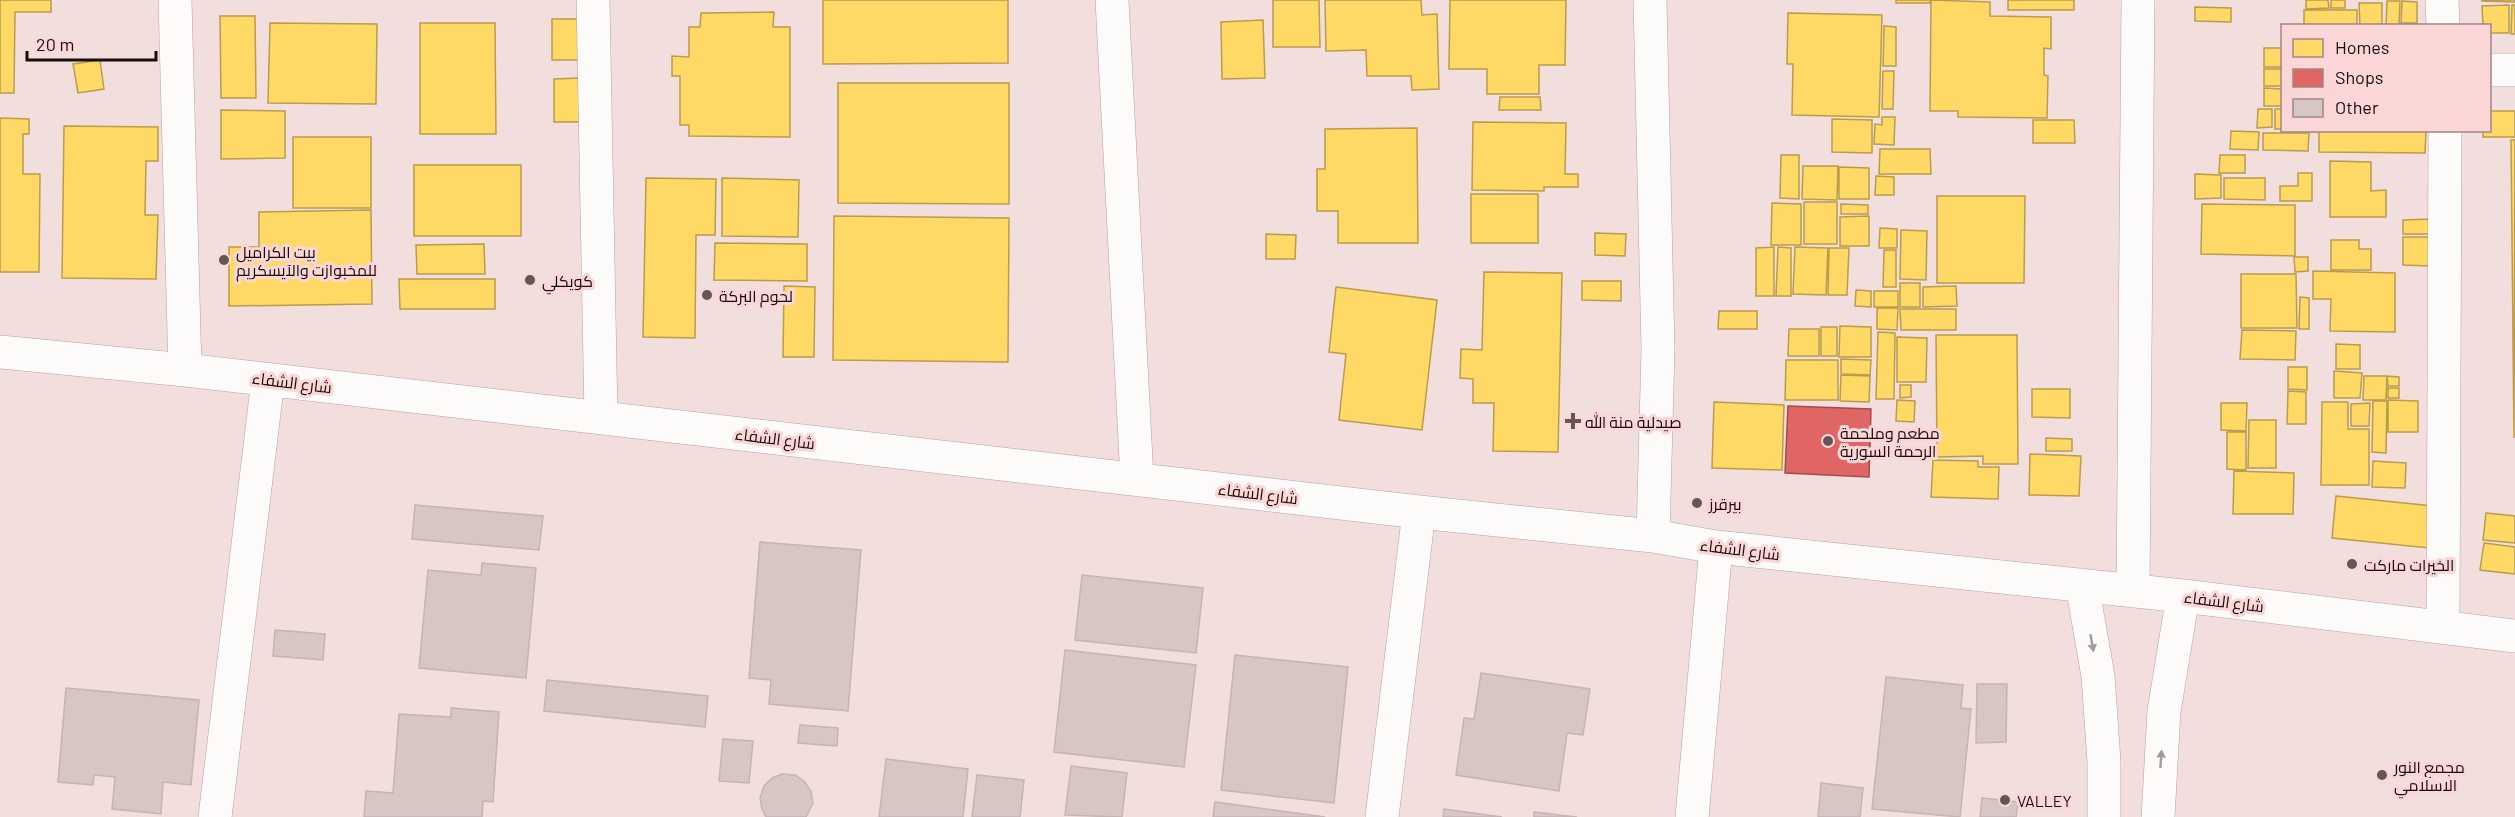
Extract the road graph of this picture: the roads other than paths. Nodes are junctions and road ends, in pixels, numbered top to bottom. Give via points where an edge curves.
1 (175, 0) edge
2 (593, 0) edge
3 (1112, 0) edge
4 (1650, 0) edge
5 (2138, 0) edge
6 (2442, 0) edge
7 (2443, 24) edge
8 (2491, 70) edge
9 (2515, 70) edge
10 (2445, 132) edge
11 (0, 352) edge
12 (185, 370) junction
13 (268, 380) junction
14 (601, 418) junction
15 (1137, 479) junction
16 (1419, 512) junction
17 (1653, 536) junction
18 (1716, 547) junction
19 (2082, 585) junction
20 (2133, 591) junction
21 (2183, 596) junction
22 (2443, 627) junction
23 (2515, 636) edge
24 (215, 817) edge
25 (1382, 817) edge
26 (1692, 817) edge
27 (2104, 817) edge
28 (2158, 817) edge

1 - 12 street
2 - 14 street
3 - 15 street
4 - 17 street via 1658,348
5 - 20 street
6 - 7 street
8 - 9 street
10 - 22 street
11 - 12 street, شارع الشفاء
12 - 13 street, شارع الشفاء
13 - 14 street, شارع الشفاء
13 - 24 street
14 - 15 street, شارع الشفاء
15 - 16 street, شارع الشفاء
16 - 17 street, شارع الشفاء
16 - 25 street
17 - 18 street, شارع الشفاء
18 - 19 street, شارع الشفاء
18 - 26 street
19 - 20 street, شارع الشفاء
19 -> 27 street via 2098,676
20 - 21 street, شارع الشفاء
21 - 22 street, شارع الشفاء
28 -> 21 street via 2164,711
22 - 23 street, شارع الشفاء

